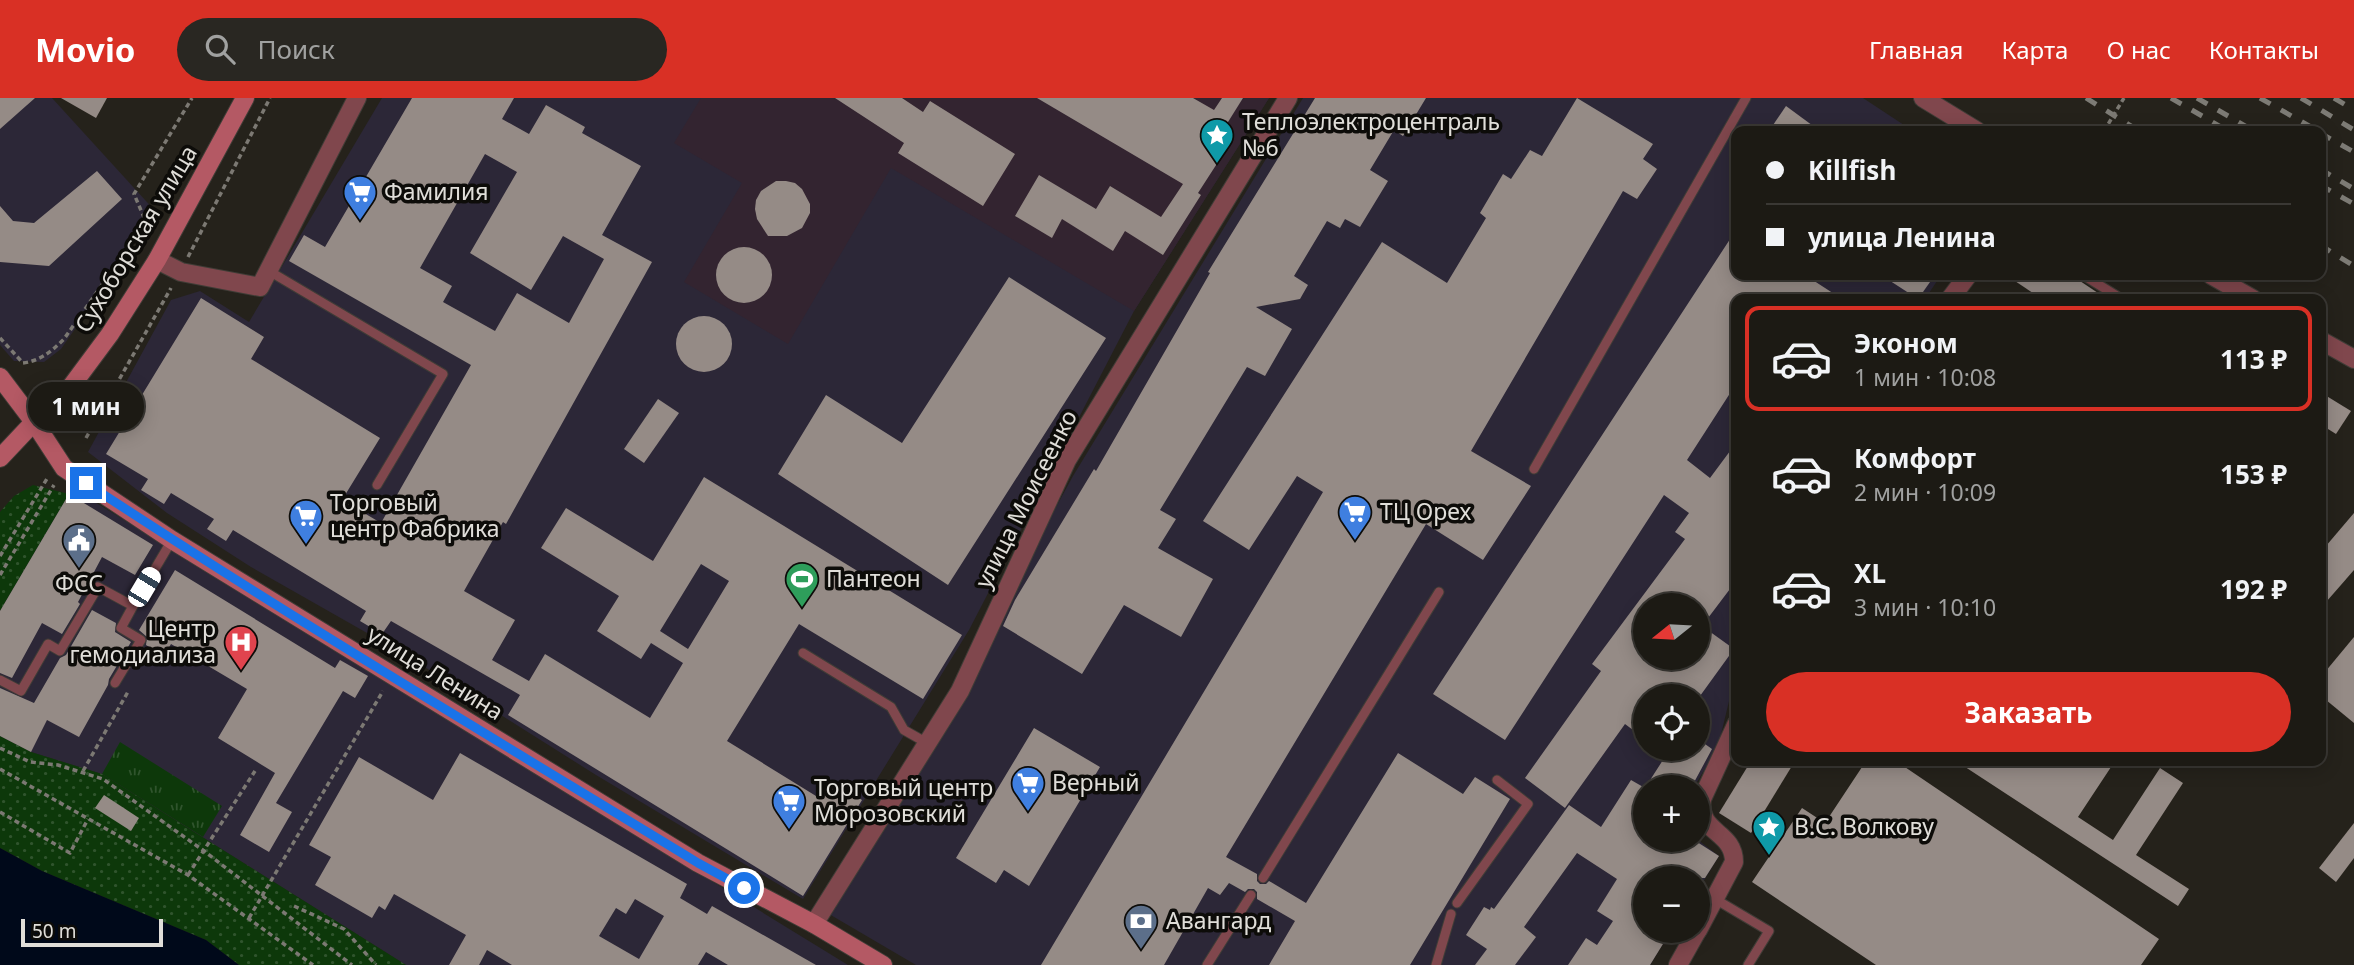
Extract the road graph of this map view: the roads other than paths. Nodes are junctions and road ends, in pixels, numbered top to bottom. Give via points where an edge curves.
1 (245, 98) edge
2 (357, 98) edge
3 (1288, 98) edge
4 (1746, 98) edge
5 (1923, 98) edge
6 (1969, 126) edge
7 (157, 260) junction
8 (269, 271) junction
9 (2092, 280) edge
10 (2220, 280) edge
11 (2114, 294) edge
12 (2244, 294) edge
13 (2326, 343) edge
14 (2354, 359) edge
15 (0, 377) edge
16 (34, 422) junction
17 (0, 458) edge
18 (1534, 469) dead end
19 (377, 485) dead end
20 (172, 540) junction
21 (1439, 592) dead end
22 (133, 606) junction
23 (803, 653) dead end
24 (0, 680) edge
25 (116, 683) dead end
26 (1731, 736) edge
27 (928, 743) junction
28 (1497, 780) dead end
29 (1263, 878) dead end
30 (1251, 895) dead end
31 (1715, 899) junction
32 (1457, 903) dead end
33 (1710, 908) edge
34 (1451, 914) dead end
35 (814, 924) junction
36 (1690, 943) edge
37 (883, 965) edge
38 (1207, 965) edge
39 (1436, 965) edge
40 (1678, 965) edge
41 (1748, 965) edge

1 - 7 main road, Сухоборская улица
2 - 8 street
3 - 27 street, улица Моисеенко via 1067,460 960,691
4 - 18 lane
5 - 6 street
7 - 8 street via 181,272 260,287
7 - 16 main road, Сухоборская улица via 64,396
8 - 19 lane via 443,374
9 - 11 lane
10 - 12 street
13 - 14 street
15 - 16 main road, улица Ленина
16 - 17 main road, Сухоборская улица
16 - 20 main road, улица Ленина via 64,468
20 - 22 lane
20 - 35 main road, улица Ленина via 698,863
21 - 29 lane
22 - 24 lane via 97,587 60,651 48,644 21,691
22 - 25 lane via 121,628 141,640
23 - 27 lane via 891,708 904,730
26 - 31 street via 1700,810 1705,823 1729,842 1734,852 1734,862
27 - 35 street, улица Моисеенко
28 - 32 lane via 1528,804
30 - 38 lane
31 - 33 street
31 - 41 lane via 1769,931
34 - 39 lane
35 - 37 main road, улица Ленина
36 - 40 street

